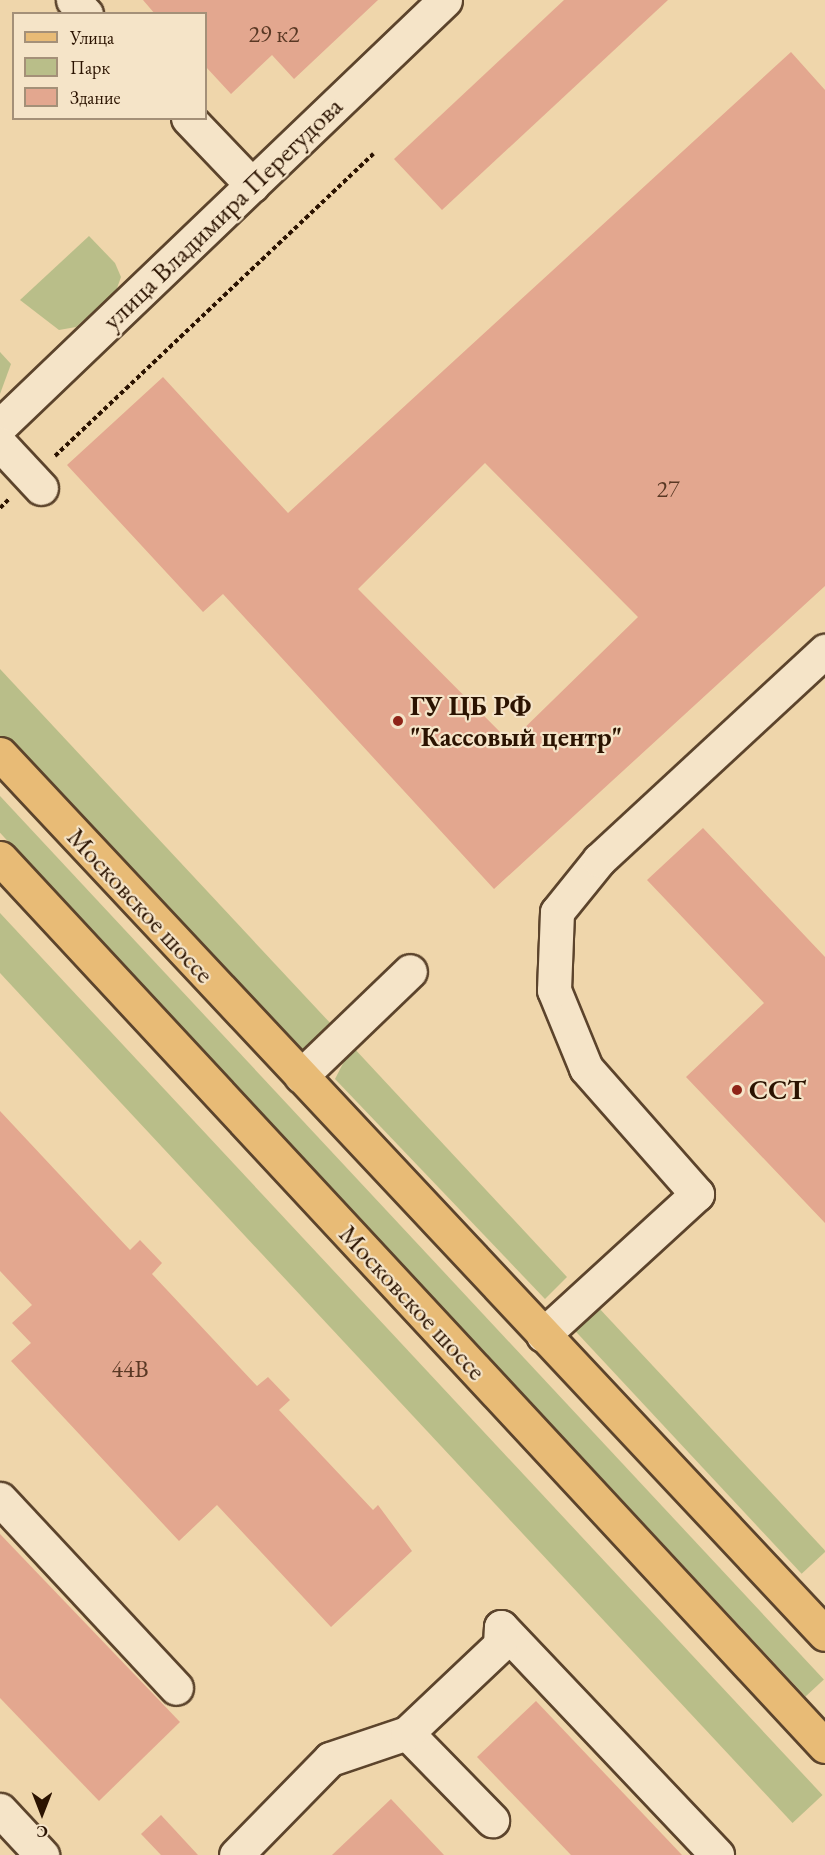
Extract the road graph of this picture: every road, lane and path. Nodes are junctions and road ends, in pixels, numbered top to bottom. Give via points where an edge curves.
1 (73, 0) edge
2 (445, 0) edge
3 (84, 12) edge
4 (190, 120) edge
5 (373, 154) dead end
6 (252, 185) junction
7 (0, 426) edge
8 (0, 444) edge
9 (45, 475) joint
10 (825, 651) edge
11 (0, 754) edge
12 (0, 858) edge
13 (410, 971) dead end
14 (301, 1076) junction
15 (543, 1335) junction
16 (0, 1499) edge
17 (825, 1634) edge
18 (176, 1688) dead end
19 (407, 1733) junction
20 (825, 1746) edge
21 (0, 1810) edge
22 (492, 1820) dead end
23 (42, 1855) edge
24 (236, 1855) edge
25 (717, 1855) edge

1 - 3 street
2 - 6 street, улица Владимира Перегудова
4 - 6 street
5 - 9 path
6 - 7 street, улица Владимира Перегудова
8 - 9 street
10 - 15 street via 599,860 557,912 554,990 586,1068 698,1194
11 - 14 main road, Московское шоссе
12 - 20 main road, Московское шоссе
13 - 14 street
14 - 15 main road, Московское шоссе
15 - 17 main road, Московское шоссе
16 - 18 street
19 - 22 street
19 - 24 street via 330,1760
19 - 25 street via 500,1645 501,1627
21 - 23 street

